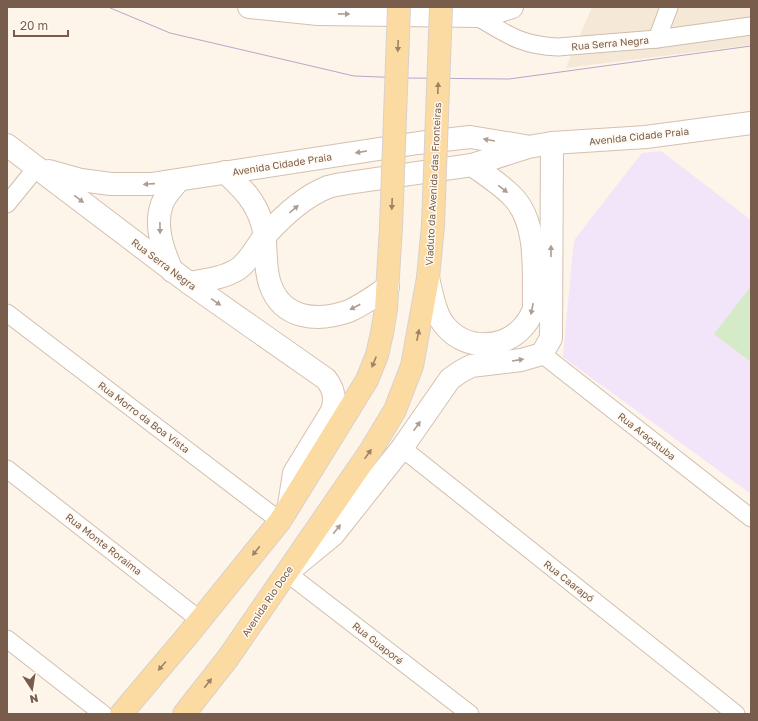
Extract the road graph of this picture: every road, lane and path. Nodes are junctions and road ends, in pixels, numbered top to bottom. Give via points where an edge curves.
1 (249, 7) edge
2 (399, 7) edge
3 (441, 7) edge
4 (512, 7) edge
5 (670, 7) edge
6 (476, 16) junction
7 (751, 26) edge
8 (657, 39) junction
9 (751, 123) edge
10 (552, 143) junction
11 (7, 145) edge
12 (528, 147) junction
13 (472, 164) junction
14 (37, 167) junction
15 (225, 172) junction
16 (178, 181) junction
17 (7, 204) edge
18 (265, 236) junction
19 (172, 271) junction
20 (428, 278) junction
21 (189, 283) junction
22 (388, 287) junction
23 (7, 313) edge
24 (542, 354) junction
25 (402, 448) junction
26 (7, 469) edge
27 (346, 486) joint
28 (285, 513) junction
29 (751, 518) edge
30 (287, 573) junction
31 (200, 620) junction
32 (7, 639) edge
33 (102, 714) edge
34 (121, 714) edge
35 (185, 714) edge
36 (470, 714) edge
37 (736, 714) edge

1 -> 6 main road via 318,14
2 -> 22 main road, bridge
20 -> 3 main road, Viaduto da Avenida das Fronteiras, bridge via 433,225
4 - 6 main road
5 - 8 street
6 - 8 street, Rua Serra Negra via 512,38 536,45 558,47
7 - 8 street, Rua Serra Negra
9 - 10 main road, Avenida Cidade Praia via 646,137
10 - 12 main road, Avenida Cidade Praia
24 -> 10 main road via 551,338
11 - 14 main road, Rua Serra Negra
12 - 13 main road, Avenida Cidade Praia
12 -> 15 main road, Avenida Cidade Praia via 470,137
18 -> 13 main road, Avenida Cidade Praia via 305,200 329,187
13 -> 20 main road via 513,196 526,218 532,237 534,309 522,328 504,341 472,343 457,337 445,326
16 -> 14 main road, Avenida Cidade Praia via 110,184 81,180
14 - 17 street
14 -> 19 main road, Rua Serra Negra
15 - 16 main road, Avenida Cidade Praia
15 - 18 main road via 252,200
16 -> 19 main road via 162,204 159,228
18 - 21 main road via 244,264 238,268 219,278
22 -> 18 main road via 350,310 335,315 300,315 284,306 274,294 267,273
19 - 21 main road, Rua Serra Negra
27 -> 20 main road, Viaduto da Avenida das Fronteiras via 395,410 412,366
21 -> 28 main road, Rua Serra Negra via 326,379 333,389 332,411 294,472
22 -> 28 main road via 382,333 367,380
23 - 28 street, Rua Morro da Boa Vista
25 -> 24 main road via 450,379 460,372 471,366 522,360
24 - 29 street, Rua Araçatuba
30 -> 25 main road via 333,535
25 - 37 street, Rua Caarapó
26 - 31 street, Rua Monte Roraima
27 - 30 main road, Avenida Rio Doce
28 -> 31 main road
35 -> 30 main road, Avenida Rio Doce via 228,658
30 - 36 street, Rua Guaporé
31 -> 34 main road
32 - 33 street

